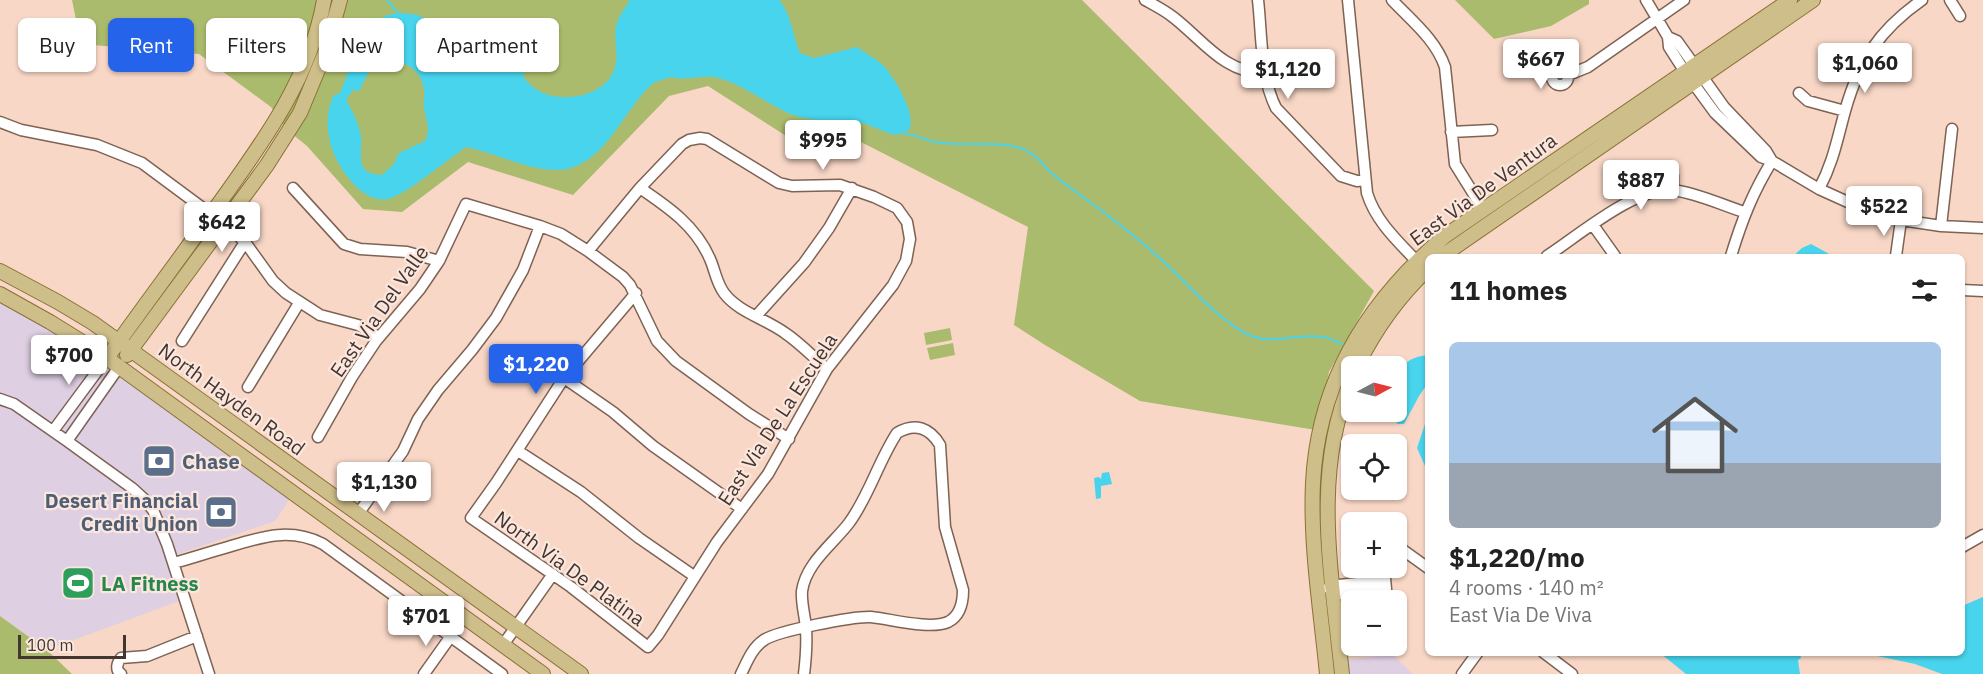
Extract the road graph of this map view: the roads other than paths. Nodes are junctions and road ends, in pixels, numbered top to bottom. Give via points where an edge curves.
1 (324, 0) edge
2 (340, 0) edge
3 (1145, 0) edge
4 (1258, 0) edge
5 (1348, 0) edge
6 (1392, 0) edge
7 (1646, 0) edge
8 (1684, 0) edge
9 (1790, 0) edge
10 (1814, 0) edge
11 (1922, 0) edge
12 (1950, 0) edge
13 (1960, 16) dead end
14 (1656, 19) junction
15 (1265, 74) junction
16 (1694, 74) junction
17 (1568, 75) dead end
18 (1799, 93) dead end
19 (1845, 111) junction
20 (0, 122) edge
21 (1952, 129) dead end
22 (1492, 130) dead end
23 (1451, 132) junction
24 (1772, 161) junction
25 (1674, 176) dead end
26 (1365, 180) junction
27 (292, 188) dead end
28 (640, 188) junction
29 (852, 188) junction
30 (1819, 189) junction
31 (1673, 190) junction
32 (1483, 209) junction
33 (1744, 212) junction
34 (212, 213) junction
35 (1901, 220) junction
36 (224, 223) junction
37 (1593, 225) junction
38 (540, 226) junction
39 (1941, 226) junction
40 (1983, 228) edge
41 (245, 242) junction
42 (588, 251) junction
43 (1432, 254) edge
44 (1445, 254) edge
45 (1550, 254) edge
46 (1614, 254) edge
47 (1732, 254) edge
48 (1896, 254) edge
49 (439, 261) junction
50 (1423, 267) edge
51 (0, 271) edge
52 (1965, 290) edge
53 (1983, 291) edge
54 (636, 293) junction
55 (0, 294) edge
56 (299, 303) junction
57 (757, 315) junction
58 (379, 337) junction
59 (182, 341) dead end
60 (124, 345) junction
61 (1363, 356) edge
62 (107, 358) junction
63 (119, 367) junction
64 (827, 369) junction
65 (564, 378) junction
66 (248, 387) dead end
67 (0, 399) edge
68 (1341, 413) edge
69 (53, 431) junction
70 (318, 437) dead end
71 (789, 439) junction
72 (67, 441) junction
73 (518, 451) junction
74 (742, 510) junction
75 (358, 514) junction
76 (1983, 535) edge
77 (1965, 545) edge
78 (1407, 553) edge
79 (174, 563) junction
80 (1425, 566) edge
81 (553, 574) junction
82 (694, 576) junction
83 (1318, 586) junction
84 (1333, 590) junction
85 (1386, 590) edge
86 (516, 627) junction
87 (806, 628) junction
88 (197, 636) junction
89 (451, 636) junction
90 (503, 645) junction
91 (648, 646) joint
92 (1475, 656) edge
93 (1548, 656) edge
94 (122, 674) edge
95 (209, 674) edge
96 (424, 674) edge
97 (502, 674) edge
98 (543, 674) edge
99 (581, 674) edge
100 (741, 674) edge
101 (804, 674) edge
102 (1327, 674) edge
103 (1342, 674) edge
104 (1462, 674) edge
105 (1572, 674) edge

1 - 34 main road via 309,53 285,105
2 - 36 main road via 325,54 300,113
3 - 15 street via 1175,11 1225,62 1248,73
4 - 15 street
5 - 26 street
6 - 23 street via 1441,55
7 - 14 street
8 - 14 street
9 - 16 main road, East Via De Ventura
10 - 16 main road, East Via De Ventura
11 - 19 street via 1901,14 1879,37 1864,60
12 - 13 street
14 - 16 street via 1668,37 1677,41
14 - 17 street via 1588,67
15 - 26 street via 1275,108 1297,132 1341,176
16 - 24 street
16 - 32 main road, East Via De Ventura
16 - 44 main road, East Via De Ventura
18 - 19 street via 1808,101
19 - 30 street via 1831,167
20 - 34 street via 97,145 142,163
21 - 39 street
22 - 23 street
23 - 32 street via 1455,164
24 - 30 street
24 - 33 street
25 - 31 street
26 - 50 street via 1375,214
27 - 49 street via 344,244 407,252
28 - 29 street via 682,144 700,138 779,183
28 - 42 street
28 - 57 street via 684,220 701,241 724,292 734,303
29 - 57 street via 804,263
29 - 64 street, East Via De La Escuela via 897,208 907,222 910,239 906,261 893,285
30 - 35 street via 1860,208
31 - 33 street
31 - 37 street via 1633,199
32 - 43 main road, East Via De Ventura via 1445,236
33 - 47 street
34 - 36 street
34 - 60 main road
35 - 39 street
35 - 48 street
36 - 41 street
36 - 60 main road
37 - 45 street
37 - 46 street
38 - 42 street
38 - 49 street, East Via Del Valle via 466,204
38 - 75 street via 523,270 496,318 438,390 403,451
39 - 40 street
41 - 56 street via 273,281
41 - 59 street
42 - 54 street via 623,277
49 - 58 street, East Via Del Valle via 420,290
50 - 61 main road, East Via De Ventura
50 - 83 main road, East Via De Ventura via 1382,299 1357,335 1326,408 1313,482
51 - 60 main road, North Hayden Road via 58,302
52 - 53 street
54 - 65 street
54 - 71 street via 657,341 676,361
55 - 62 main road, North Hayden Road
56 - 58 street
56 - 66 street
57 - 64 street via 785,332
58 - 70 street, East Via Del Valle
60 - 62 main road
60 - 63 main road
60 - 75 main road, North Hayden Road
62 - 63 main road, North Hayden Road
62 - 69 street
63 - 72 street
63 - 90 main road, North Hayden Road
64 - 71 street, East Via De La Escuela
65 - 73 street
65 - 74 street
67 - 69 street
68 - 84 main road via 1333,437 1327,485
69 - 72 street
71 - 74 street, East Via De La Escuela
72 - 79 street via 143,498 161,526
73 - 81 street, North Via De Platina via 471,518
73 - 82 street via 581,492
74 - 82 street, East Via De La Escuela
75 - 86 main road, North Hayden Road
76 - 77 street
78 - 80 street
79 - 88 street
79 - 89 street via 275,534 308,537
81 - 86 street
81 - 91 street, North Via De Platina
82 - 91 street, East Via De La Escuela
83 - 84 street
83 - 102 main road, East Via De Ventura
84 - 85 street via 1339,585
84 - 103 main road
86 - 90 street
86 - 99 main road, North Hayden Road
87 - 87 street via 862,616 936,625 950,621 958,613 963,590 945,527 940,446 933,434 909,428 897,434 851,521 812,566 802,591
87 - 100 street via 762,641
87 - 101 street
88 - 94 street via 147,656 121,658 117,667
88 - 95 street
89 - 96 street
89 - 97 street
90 - 98 main road, North Hayden Road
92 - 104 street
93 - 105 street

